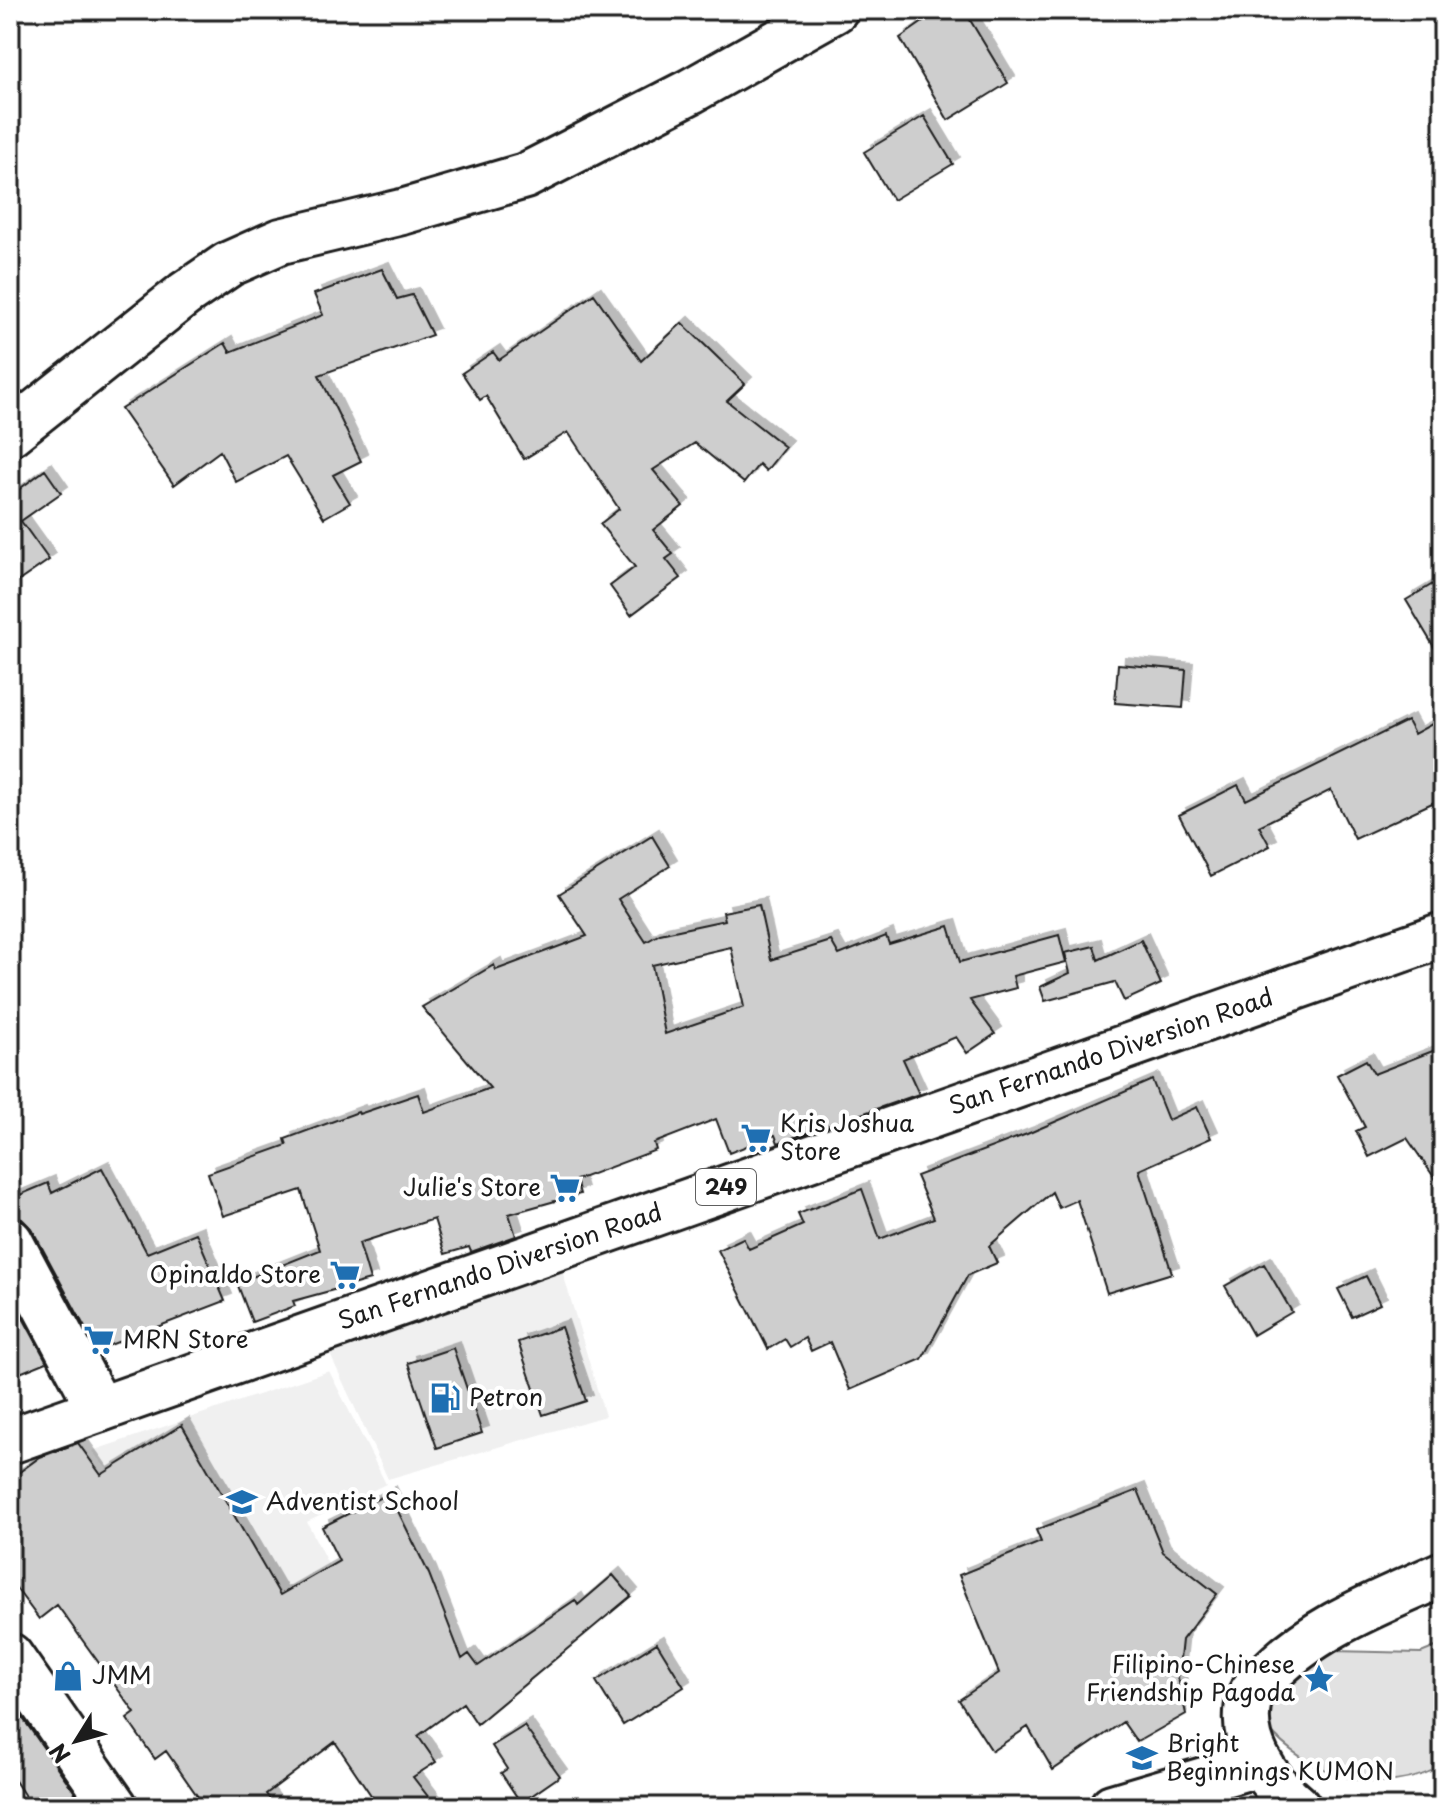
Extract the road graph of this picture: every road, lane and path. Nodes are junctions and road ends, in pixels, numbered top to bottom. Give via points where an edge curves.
1 (835, 10) edge
2 (10, 433) edge
3 (1443, 935) edge
4 (10, 1241) edge
5 (100, 1409) junction
6 (10, 1441) edge
7 (1443, 1574) edge
8 (10, 1656) edge
9 (1258, 1764) junction
10 (115, 1807) edge
11 (1112, 1807) edge
12 (1298, 1807) edge

1 - 2 main road via 525,176 281,241 229,264
3 - 5 main road, San Fernando Diversion Road / 249
4 - 5 main road
5 - 6 main road, San Fernando Diversion Road / 249
7 - 9 main road via 1324,1630 1284,1657 1250,1694 1248,1729
8 - 10 main road
9 - 11 main road
9 - 12 main road

